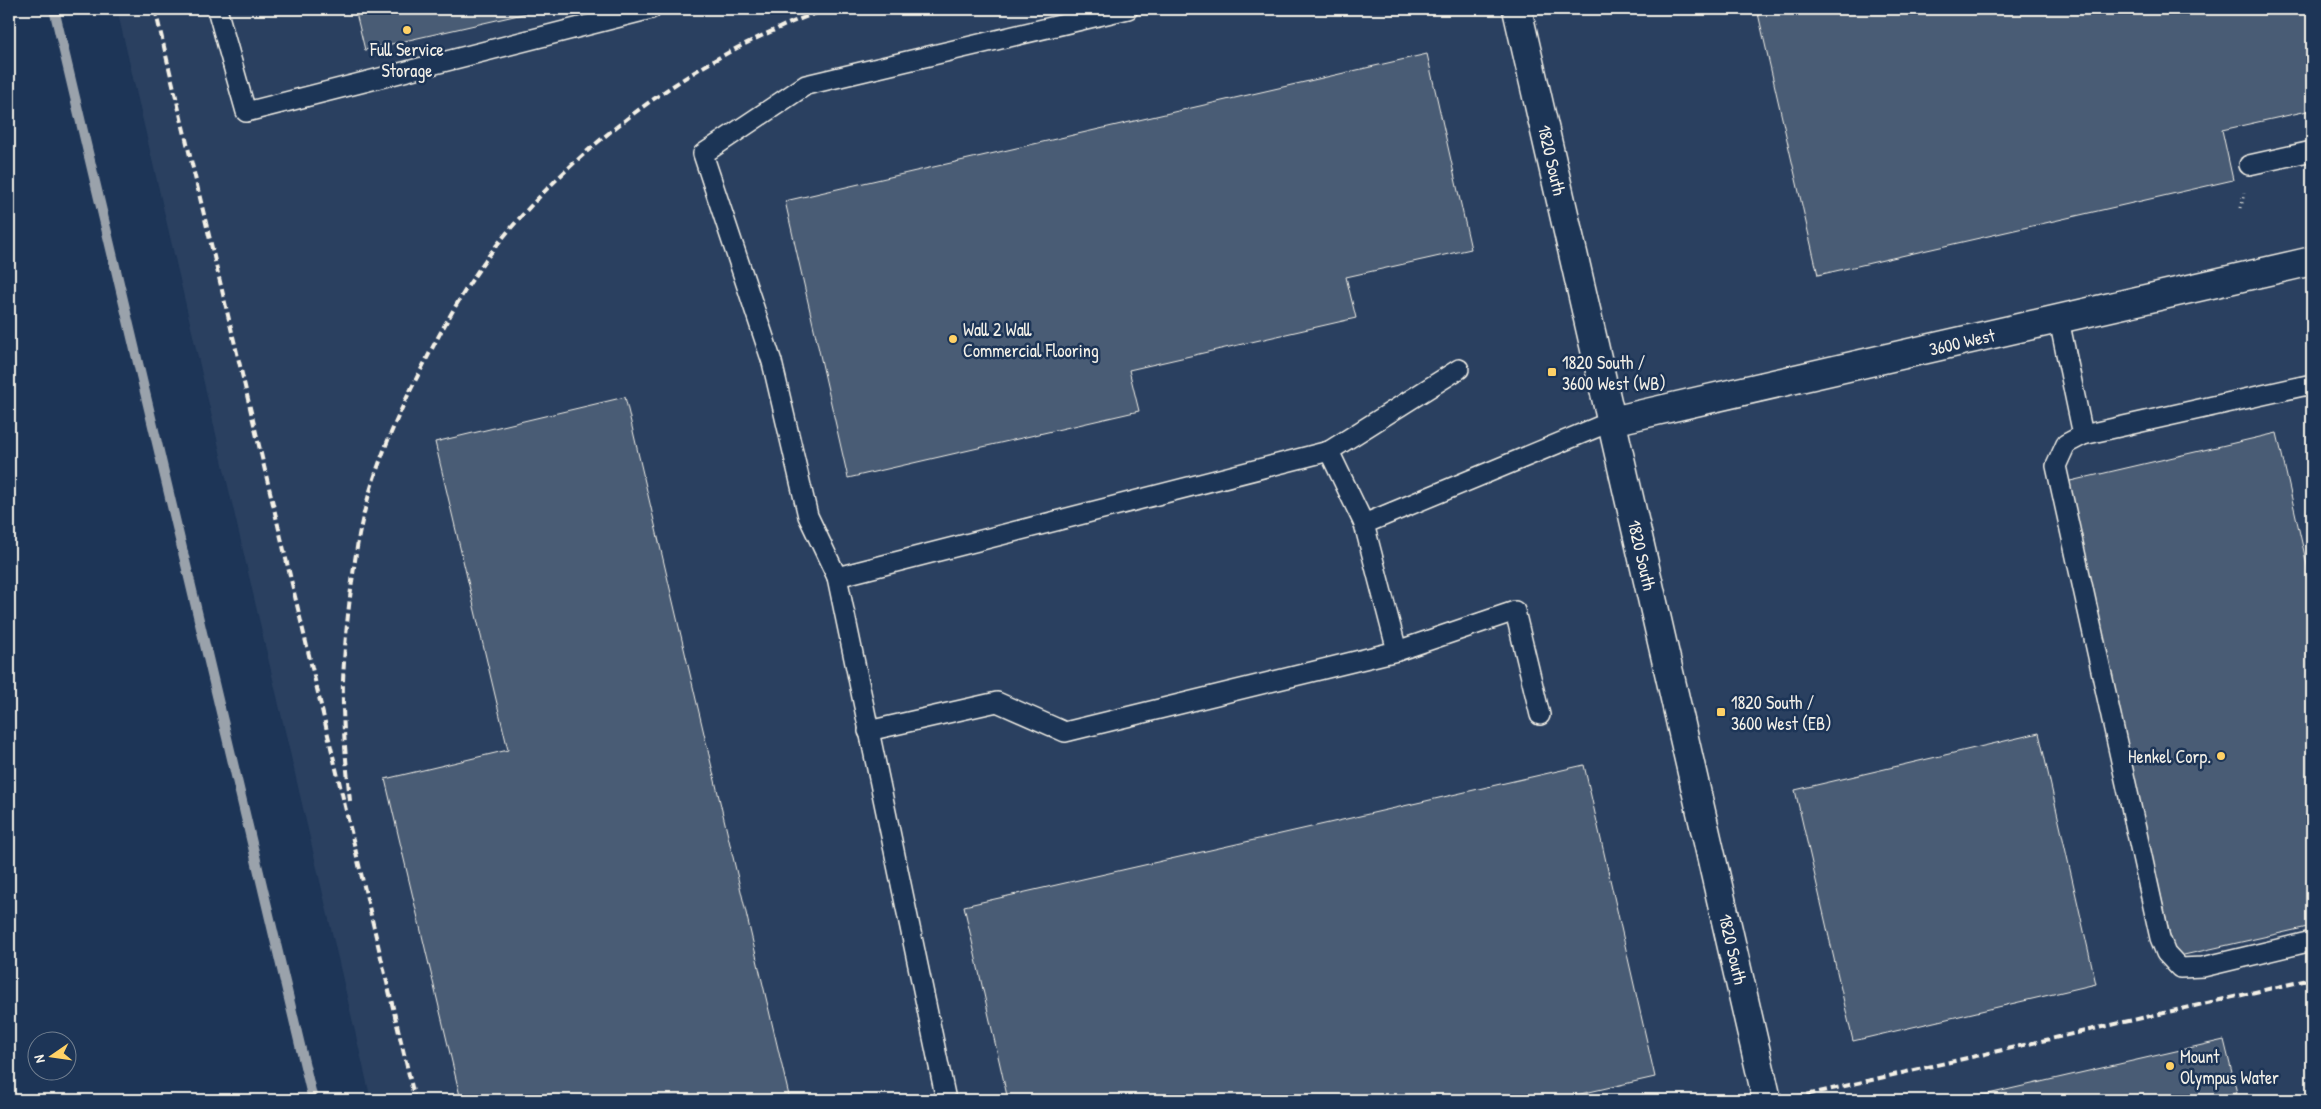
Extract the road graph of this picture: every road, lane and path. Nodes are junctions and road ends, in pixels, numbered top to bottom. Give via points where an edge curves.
1 (217, 9) edge
2 (651, 9) edge
3 (1128, 9) edge
4 (1517, 9) edge
5 (2312, 151) edge
6 (2250, 165) dead end
7 (2312, 262) edge
8 (2059, 320) junction
9 (1459, 369) dead end
10 (2312, 384) edge
11 (1612, 422) junction
12 (2083, 435) junction
13 (1329, 451) junction
14 (1364, 524) junction
15 (837, 576) junction
16 (1397, 651) junction
17 (1540, 715) dead end
18 (868, 731) junction
19 (2312, 941) edge
20 (946, 1100) edge
21 (1767, 1100) edge

1 - 2 lane via 246,112
3 - 15 lane via 806,85 703,154 772,362 808,516
4 - 11 street, 1820 South
5 - 6 lane
7 - 8 street, 3600 West
8 - 11 street, 3600 West
8 - 12 lane
9 - 13 lane
10 - 12 lane
11 - 14 lane
11 - 21 street, 1820 South
12 - 19 lane via 2066,444 2056,466 2160,938 2166,953 2180,968 2203,967
13 - 14 lane
13 - 15 lane
14 - 16 lane
15 - 18 lane
16 - 17 lane via 1515,611
16 - 18 lane via 1065,732 997,702
18 - 20 lane

